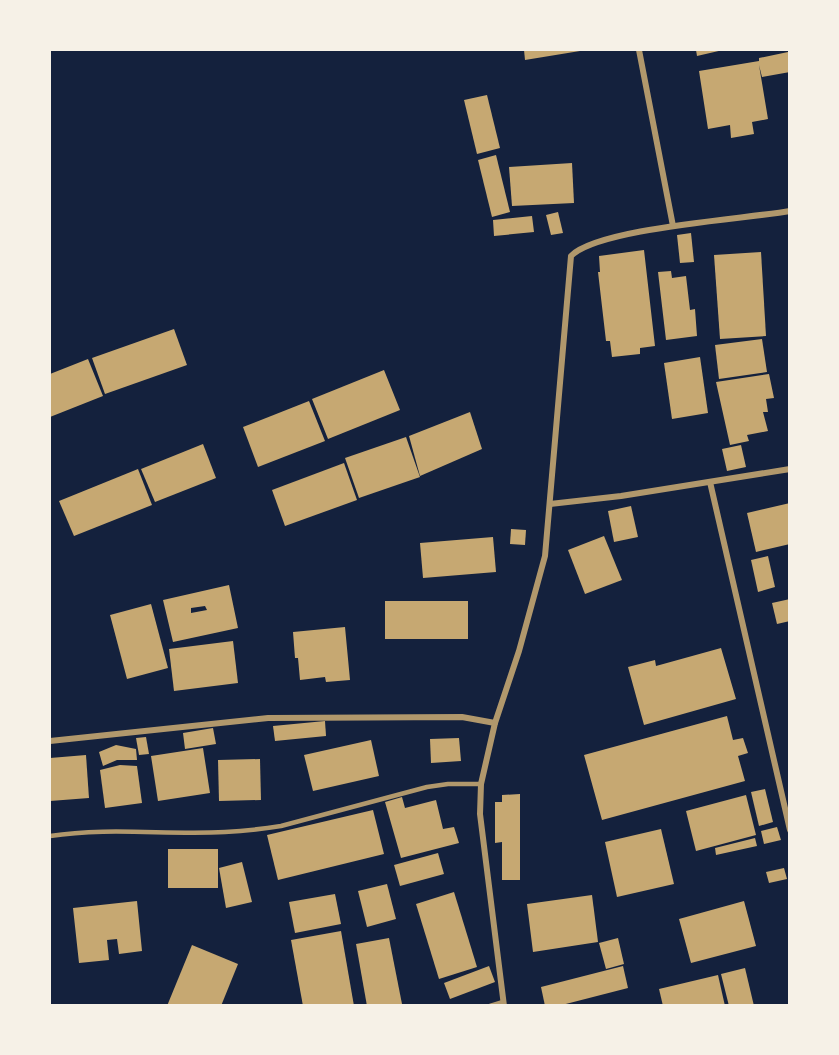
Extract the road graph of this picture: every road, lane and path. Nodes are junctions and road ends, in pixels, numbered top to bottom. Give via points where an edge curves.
1 (639, 50) edge
2 (789, 211) edge
3 (673, 226) junction
4 (789, 469) edge
5 (710, 482) junction
6 (550, 504) junction
7 (495, 723) junction
8 (50, 741) edge
9 (481, 784) junction
10 (789, 830) edge
11 (50, 836) edge
12 (504, 1004) edge
13 (490, 1005) edge

1 - 3 street
2 - 3 street
3 - 6 street via 617,237 577,249 571,256
4 - 5 street
5 - 6 street
5 - 10 street
6 - 7 street via 545,556
7 - 8 street via 462,717 268,718
7 - 9 street
9 - 11 lane via 427,787 260,829 102,830
9 - 12 street via 480,814
12 - 13 lane

